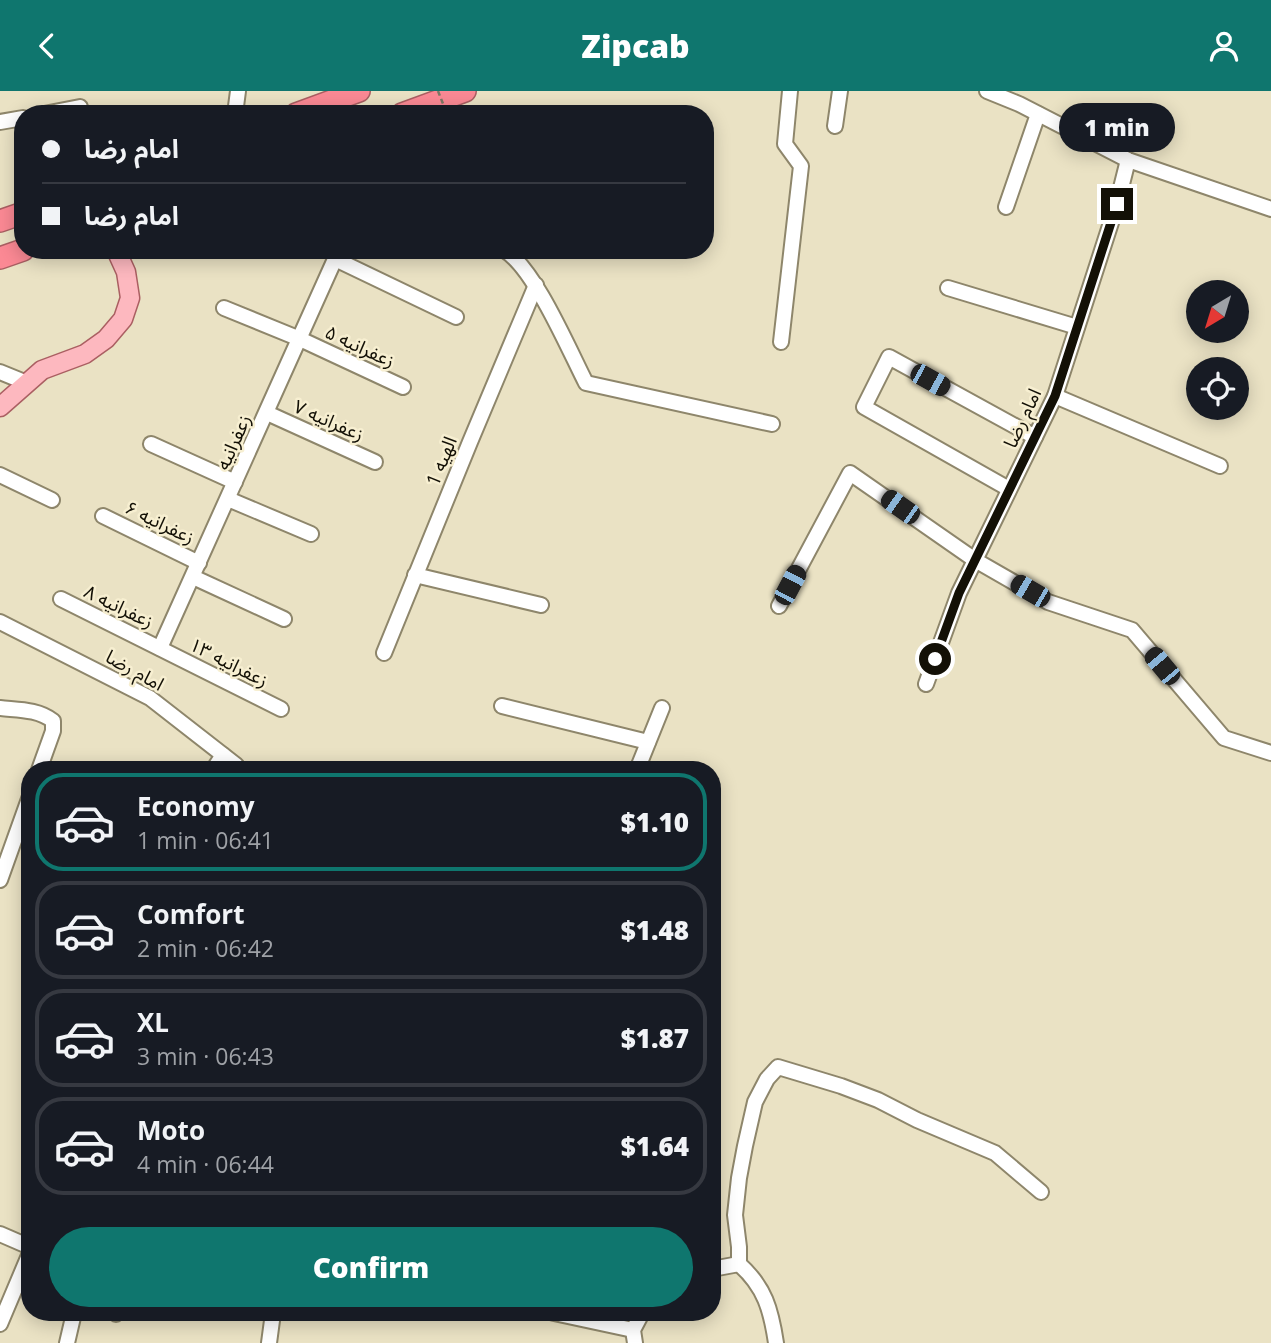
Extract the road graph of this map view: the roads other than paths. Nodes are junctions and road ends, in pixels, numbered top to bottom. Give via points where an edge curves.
1 (359, 91) edge
2 (465, 91) edge
3 (790, 91) edge
4 (840, 91) edge
5 (987, 91) edge
6 (321, 105) edge
7 (427, 105) edge
8 (1038, 114) junction
9 (835, 126) dead end
10 (1128, 160) junction
11 (1006, 207) dead end
12 (1271, 209) edge
13 (120, 259) edge
14 (334, 259) edge
15 (344, 259) edge
16 (516, 259) edge
17 (536, 285) junction
18 (948, 288) dead end
19 (224, 308) dead end
20 (456, 317) dead end
21 (1077, 327) junction
22 (300, 339) junction
23 (781, 342) dead end
24 (0, 372) edge
25 (27, 383) junction
26 (403, 387) dead end
27 (1055, 396) junction
28 (0, 407) edge
29 (267, 413) junction
30 (772, 424) dead end
31 (1035, 437) junction
32 (151, 444) dead end
33 (375, 462) dead end
34 (1220, 466) dead end
35 (0, 475) edge
36 (235, 482) junction
37 (1009, 489) junction
38 (228, 499) junction
39 (52, 500) dead end
40 (103, 516) dead end
41 (311, 534) dead end
42 (975, 559) junction
43 (196, 570) junction
44 (415, 575) junction
45 (61, 599) dead end
46 (541, 605) dead end
47 (779, 606) dead end
48 (284, 619) dead end
49 (0, 622) edge
50 (160, 648) junction
51 (384, 653) dead end
52 (926, 684) dead end
53 (502, 706) dead end
54 (0, 708) edge
55 (662, 708) dead end
56 (281, 709) dead end
57 (648, 741) junction
58 (1271, 753) edge
59 (223, 755) junction
60 (42, 761) edge
61 (219, 761) edge
62 (231, 761) edge
63 (640, 761) edge
64 (21, 821) edge
65 (0, 880) edge
66 (1041, 1192) dead end
67 (0, 1234) edge
68 (21, 1243) edge
69 (739, 1264) junction
70 (721, 1267) edge
71 (21, 1274) edge
72 (72, 1321) edge
73 (273, 1321) edge
74 (582, 1321) edge
75 (0, 1324) edge
76 (634, 1336) edge
77 (67, 1343) edge
78 (269, 1343) edge
79 (776, 1343) edge

1 - 6 highway
2 - 7 highway
3 - 23 street via 785,145 801,166
4 - 9 street
5 - 8 street
8 - 10 street
8 - 11 street
10 - 12 street
10 - 21 street, امام رضا
13 - 25 main road via 130,298 123,319 106,339 42,370
14 - 22 street, زعفرانیه
15 - 20 street
16 - 17 street
17 - 30 street via 586,383
17 - 44 street, الهیه 1
18 - 21 street
19 - 22 street, زعفرانیه ۵
21 - 27 street, امام رضا
22 - 26 street, زعفرانیه ۵
22 - 29 street, زعفرانیه
24 - 25 street
25 - 28 main road
27 - 31 street, امام رضا
27 - 34 street
29 - 33 street, زعفرانیه ۷
29 - 36 street, زعفرانیه
31 - 37 street, امام رضا
31 - 37 street via 889,357 864,407
32 - 36 street
35 - 39 street
36 - 38 street, زعفرانیه
37 - 42 street, امام رضا
38 - 41 street
38 - 43 street, زعفرانیه
40 - 43 street, زعفرانیه ۶
42 - 47 street via 850,473
42 - 52 street, امام رضا
42 - 58 street via 1048,602 1132,630 1224,738
43 - 48 street, زعفرانیه ۶
43 - 50 street, زعفرانیه
44 - 46 street
44 - 51 street, الهیه 1
45 - 50 street, زعفرانیه ۸
49 - 59 street, امام رضا via 150,698
50 - 56 street, زعفرانیه ۱۳
53 - 57 street
54 - 60 street via 36,712 53,721
55 - 57 street
57 - 63 street
59 - 61 street
59 - 62 street, امام رضا
64 - 65 street
66 - 69 street via 995,1153 878,1100 778,1067 755,1102 745,1146 735,1215
67 - 68 street
69 - 70 street
69 - 79 street via 752,1276 768,1305
71 - 75 street
72 - 77 street
73 - 78 street
74 - 76 street

